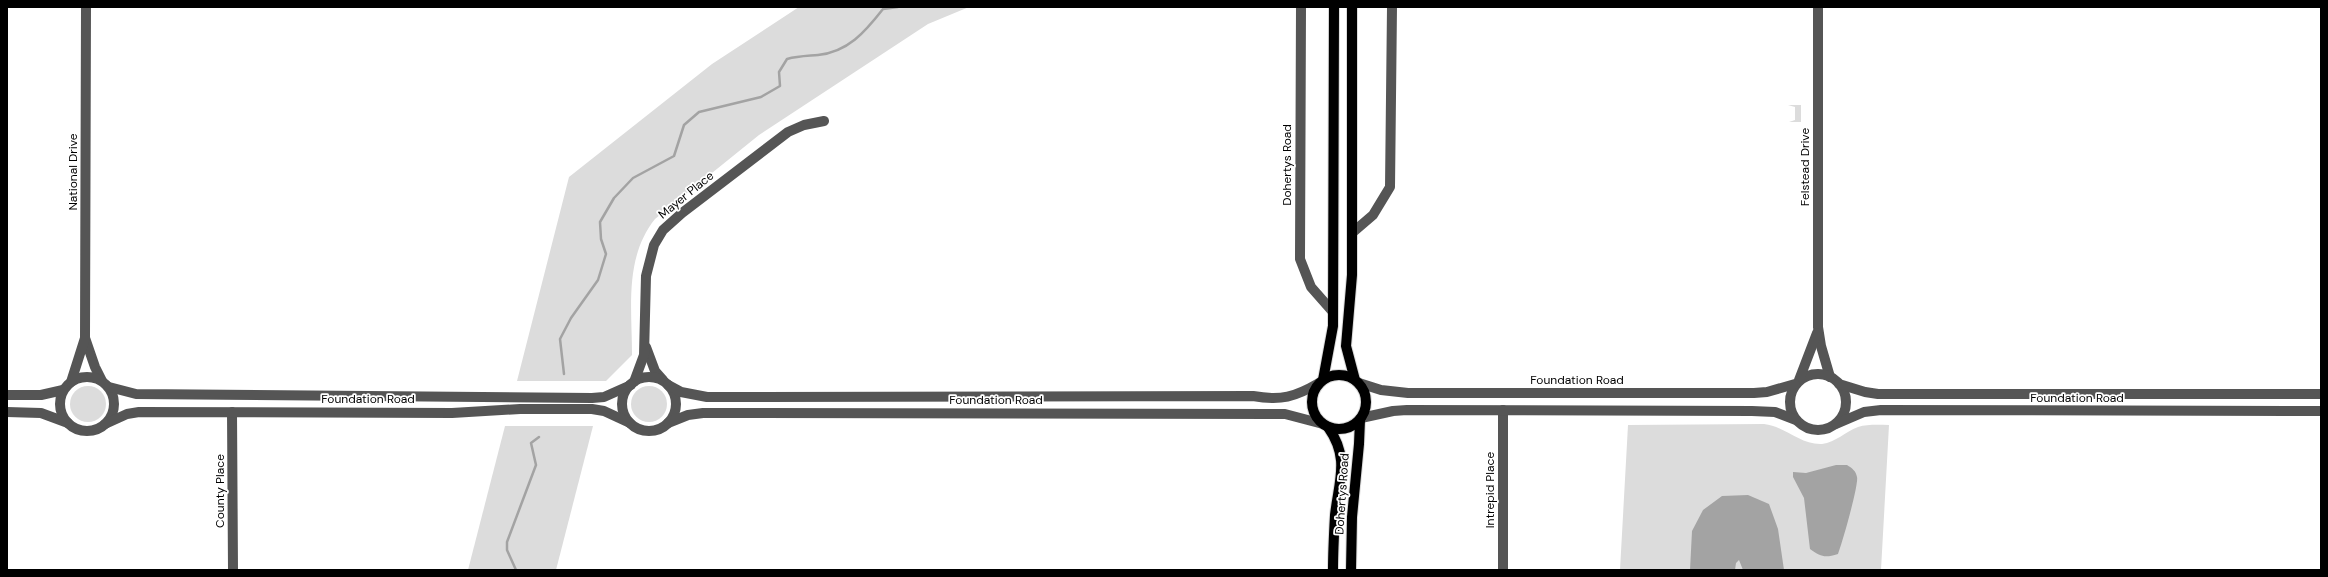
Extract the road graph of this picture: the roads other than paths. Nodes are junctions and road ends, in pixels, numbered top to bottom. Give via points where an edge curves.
1 (86, 7) edge
2 (1301, 7) edge
3 (1334, 7) edge
4 (1352, 7) edge
5 (1392, 7) edge
6 (1818, 7) edge
7 (824, 121) dead end
8 (1352, 233) junction
9 (1333, 312) junction
10 (1818, 327) junction
11 (85, 338) junction
12 (645, 343) junction
13 (1830, 377) junction
14 (1321, 381) junction
15 (1357, 381) junction
16 (71, 382) junction
17 (1797, 382) junction
18 (633, 383) junction
19 (106, 384) junction
20 (667, 384) junction
21 (1839, 384) junction
22 (63, 390) junction
23 (1680, 392) junction
24 (2321, 394) edge
25 (7, 395) edge
26 (1503, 410) junction
27 (1679, 411) junction
28 (2321, 411) edge
29 (7, 412) edge
30 (232, 412) junction
31 (1361, 419) junction
32 (1796, 420) junction
33 (68, 423) junction
34 (630, 423) junction
35 (668, 423) junction
36 (105, 424) junction
37 (1836, 424) junction
38 (1326, 425) junction
39 (233, 570) edge
40 (1333, 570) edge
41 (1351, 570) edge
42 (1503, 570) edge

1 - 11 street, National Drive
2 - 9 street, Dohertys Road via 1300,259 1311,287
3 - 9 main road
4 - 8 main road
5 - 8 street via 1390,187 1373,215
6 - 10 street, Felstead Drive
7 - 12 street, Mayer Place via 804,125 788,132 682,213 664,230 654,245 646,276
8 - 15 main road via 1352,275 1346,346
9 - 14 main road via 1331,348
10 - 13 street, Felstead Drive
10 - 17 street, Felstead Drive
11 - 16 street, National Drive
11 - 19 street, National Drive via 94,367
12 - 18 street, Mayer Place via 644,355
12 - 20 street, Mayer Place via 649,360
13 - 17 street via 1814,374
13 - 21 street
14 - 15 main road via 1340,374
14 - 20 street, Foundation Road via 1288,398 707,396 681,392
14 - 38 main road via 1314,393 1312,404 1316,415
15 - 23 street, Foundation Road via 1381,390 1408,393
15 - 31 main road via 1365,392 1367,403
16 - 19 street via 86,376
16 - 22 street
17 - 23 street, Foundation Road via 1767,392
17 - 32 street via 1789,402
18 - 19 street, Foundation Road via 604,397 592,398 136,394
18 - 20 street via 650,377
18 - 34 street via 626,391 623,408
19 - 36 street via 112,394 114,406
20 - 35 street via 673,392 676,404
21 - 24 street, Foundation Road via 1878,394
21 - 37 street via 1846,400 1845,409
22 - 25 street via 41,395
22 - 33 street via 60,407
23 - 27 street
26 - 27 street
26 - 31 street via 1393,410
26 - 42 street, Intrepid Place
27 - 32 street via 1776,412
28 - 37 street, Foundation Road via 1881,410 1864,412
29 - 33 street via 41,413
30 - 34 street, Foundation Road via 452,413 520,409 592,409 604,411
30 - 36 street, Foundation Road via 139,412 127,414
30 - 39 street, County Place
31 - 38 main road via 1345,428
31 - 41 main road, Dohertys Road via 1352,517
32 - 37 street via 1803,426 1815,430
33 - 36 street via 90,431
34 - 35 street via 637,428 653,430
35 - 38 street, Foundation Road via 688,415 703,413 1285,414
38 - 40 main road, Dohertys Road via 1339,444 1343,466 1336,514

